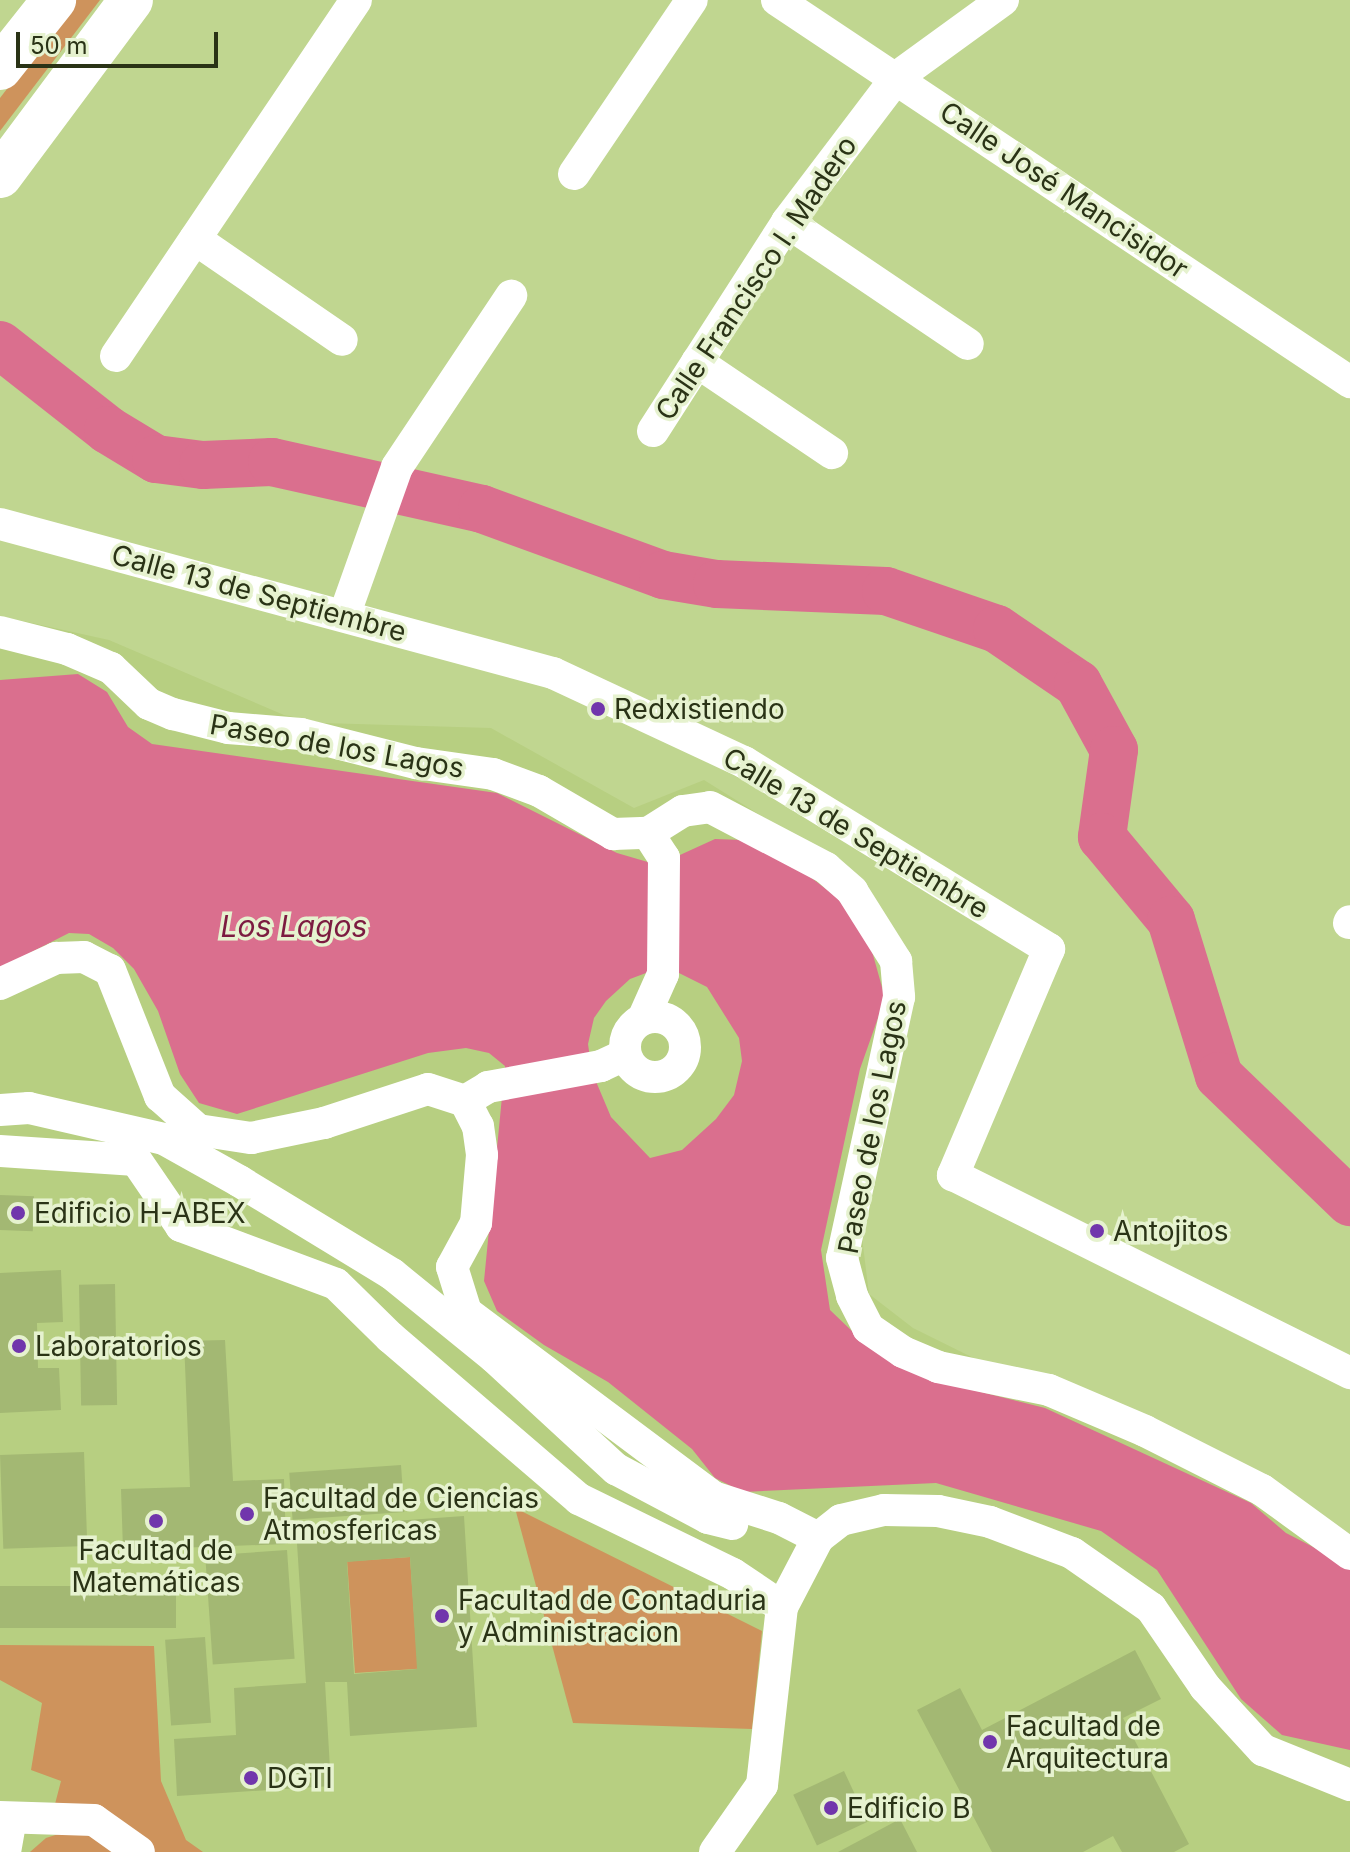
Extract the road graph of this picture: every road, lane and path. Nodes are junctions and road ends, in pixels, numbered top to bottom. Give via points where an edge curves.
1 (54, 0) edge
2 (131, 0) edge
3 (356, 0) edge
4 (692, 0) edge
5 (1003, 0) edge
6 (795, 4) edge
7 (0, 68) edge
8 (897, 77) junction
9 (574, 174) dead end
10 (0, 176) edge
11 (787, 222) junction
12 (195, 239) junction
13 (511, 296) dead end
14 (342, 340) dead end
15 (968, 344) dead end
16 (116, 356) dead end
17 (697, 362) junction
18 (1350, 382) edge
19 (653, 431) dead end
20 (832, 453) dead end
21 (1, 523) edge
22 (344, 616) junction
23 (0, 632) edge
24 (656, 846) junction
25 (0, 984) edge
26 (643, 1019) junction
27 (625, 1055) junction
28 (476, 1094) junction
29 (0, 1110) edge
30 (0, 1151) edge
31 (1350, 1373) edge
32 (818, 1538) junction
33 (1350, 1554) edge
34 (782, 1607) junction
35 (1350, 1785) edge
36 (6, 1818) edge
37 (5, 1852) edge
38 (139, 1852) edge
39 (715, 1852) edge

1 - 7 main road
2 - 10 main road
3 - 12 street
4 - 9 street
5 - 8 street, Calle Francisco I. Madero
6 - 8 street, Calle José Mancisidor
8 - 11 street, Calle Francisco I. Madero
8 - 18 street, Calle José Mancisidor
11 - 15 street
11 - 17 street, Calle Francisco I. Madero
12 - 14 street
12 - 16 street
13 - 22 street via 397,467
17 - 19 street, Calle Francisco I. Madero
17 - 20 street
21 - 22 street, Calle 13 de Septiembre
22 - 31 street, Calle 13 de Septiembre via 553,673 744,762 1049,949 953,1175
23 - 24 street, Paseo de los Lagos via 67,649 111,668 149,704 173,714 493,774 539,791 613,834
24 - 26 street via 663,974
24 - 33 street, Paseo de los Lagos via 683,811 710,807 748,824 826,868 852,891 896,961 899,997 842,1258 868,1328 938,1367 1049,1390 1145,1431 1262,1490
25 - 28 street via 56,958 84,957 110,970 160,1096 198,1130 251,1138 324,1123 428,1089
26 - 27 street via 626,1038
26 - 27 street via 664,1018 680,1030 681,1060 657,1077 637,1072
27 - 28 street via 595,1067
28 - 32 street via 482,1155 476,1223 452,1267 466,1312 713,1497 779,1518
29 - 32 street via 29,1108 164,1139 392,1274 494,1357 616,1469 708,1518
30 - 34 street via 136,1160 181,1226 336,1284 579,1499 733,1574
32 - 34 street
32 - 35 street via 841,1520 884,1510 938,1511 990,1522 1072,1553 1151,1608 1205,1687 1263,1750
34 - 39 street via 762,1785
36 - 37 street
36 - 38 street via 94,1820

